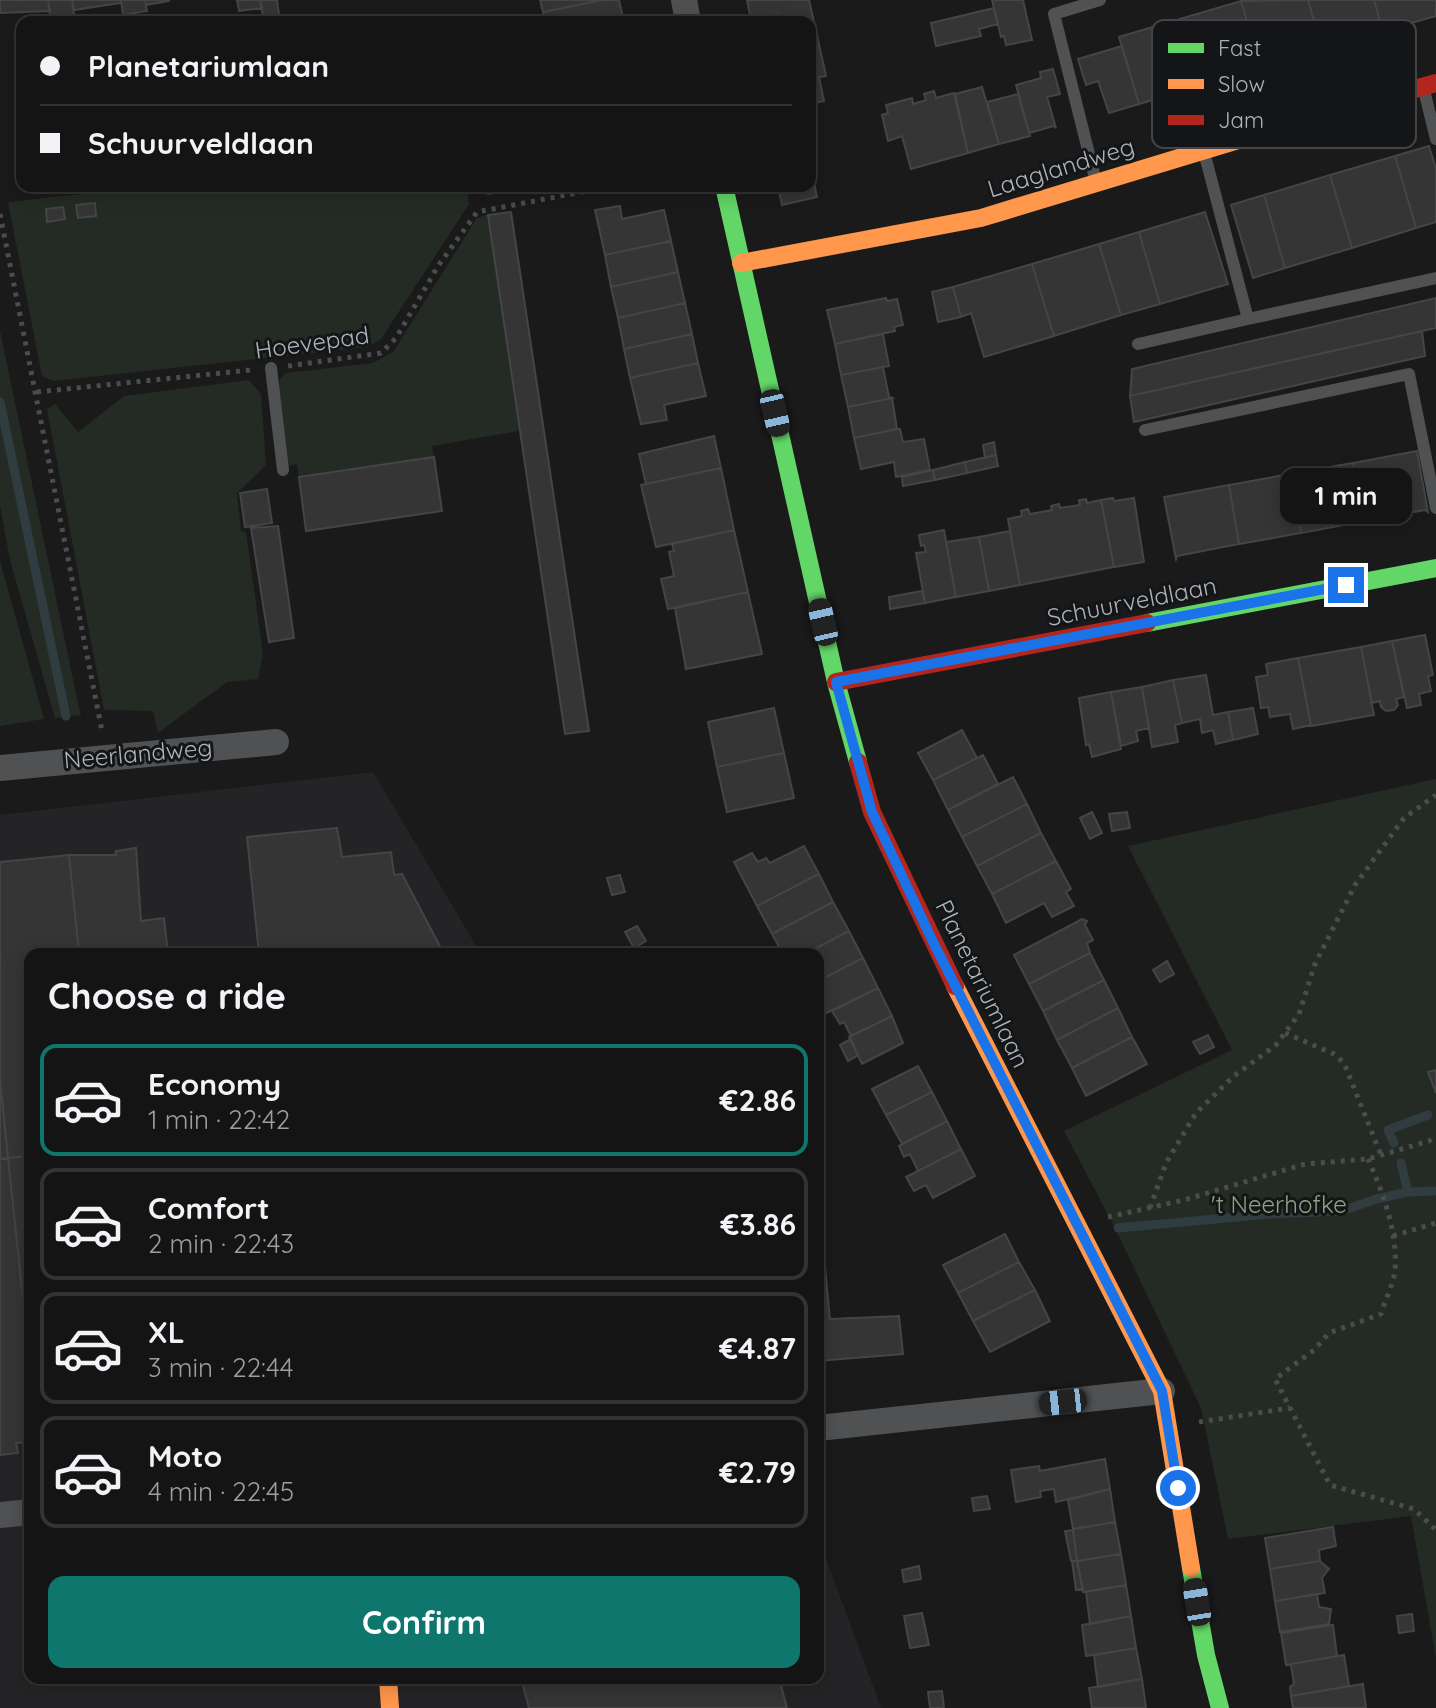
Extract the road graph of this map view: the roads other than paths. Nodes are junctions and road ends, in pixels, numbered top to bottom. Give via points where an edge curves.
1 (1100, 0) edge
2 (1429, 85) edge
3 (1436, 139) edge
4 (1207, 148) edge
5 (1203, 149) junction
6 (1095, 181) junction
7 (725, 192) edge
8 (741, 263) junction
9 (1436, 278) edge
10 (1248, 319) junction
11 (1138, 344) dead end
12 (271, 368) road end
13 (1145, 430) dead end
14 (283, 470) dead end
15 (1436, 508) edge
16 (1436, 568) edge
17 (836, 682) junction
18 (276, 742) dead end
19 (0, 768) edge
20 (1162, 1391) junction
21 (824, 1427) edge
22 (24, 1513) edge
23 (0, 1515) edge
24 (388, 1684) edge
25 (390, 1708) edge
26 (1220, 1708) edge

1 - 6 lane via 1054,14
2 - 3 lane
4 - 5 street, Laaglandweg
5 - 6 street, Laaglandweg
5 - 10 lane
6 - 8 street, Laaglandweg via 981,218
7 - 8 street, Planetariumlaan
8 - 17 street, Planetariumlaan
9 - 10 lane
10 - 11 lane
12 - 14 lane
13 - 15 lane via 1409,374
16 - 17 street, Schuurveldlaan
17 - 20 street, Planetariumlaan via 872,812
18 - 19 street, Neerlandweg
20 - 21 street
20 - 26 street, Planetariumlaan via 1206,1655
22 - 23 street
24 - 25 street

